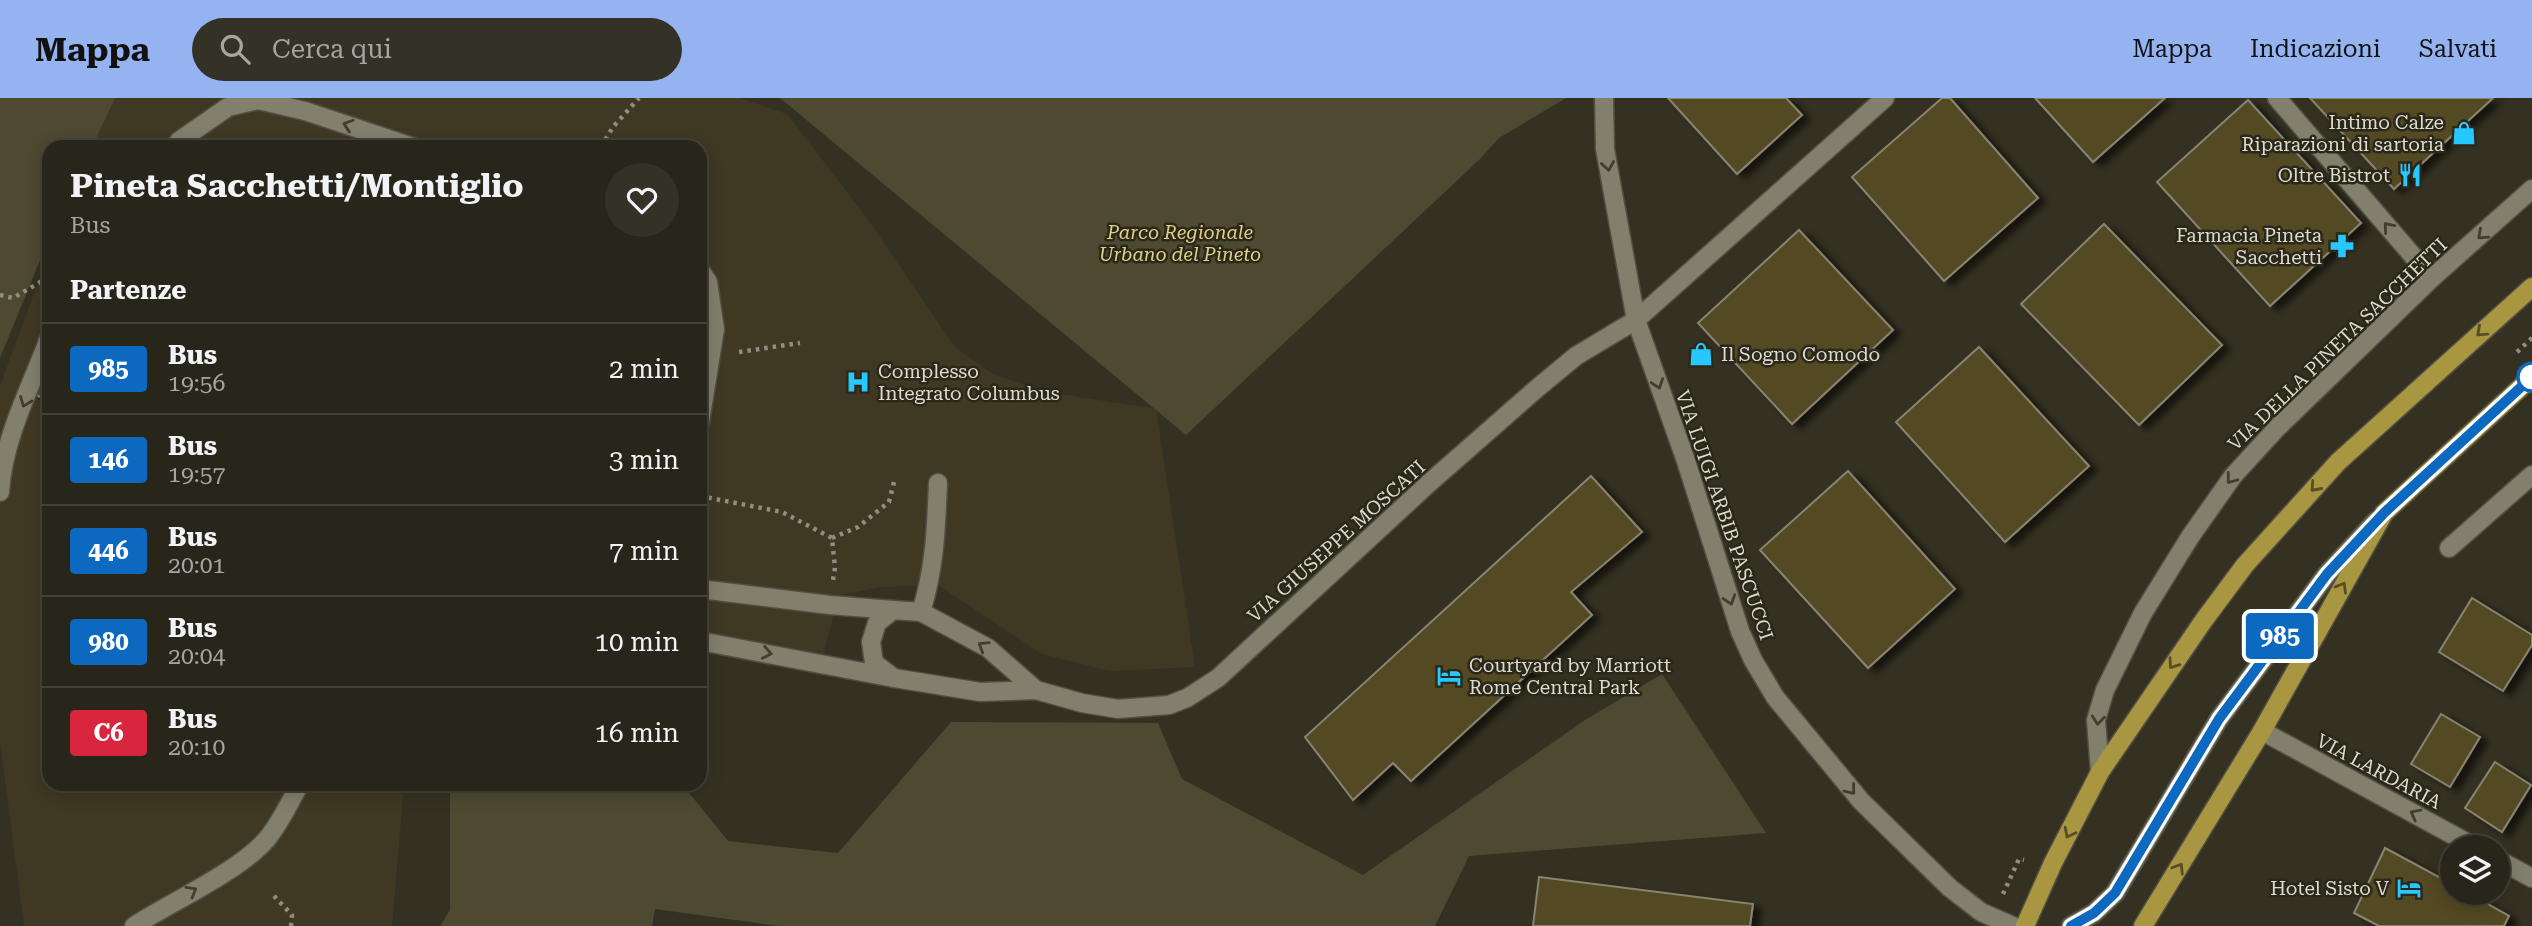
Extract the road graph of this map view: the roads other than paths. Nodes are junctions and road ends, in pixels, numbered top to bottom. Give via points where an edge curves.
1 (1604, 98) edge
2 (1885, 98) edge
3 (2277, 98) edge
4 (180, 140) edge
5 (392, 140) edge
6 (2532, 189) edge
7 (2432, 278) junction
8 (707, 280) edge
9 (2532, 287) edge
10 (1636, 320) junction
11 (42, 357) edge
12 (2532, 377) edge
13 (707, 380) edge
14 (2532, 475) edge
15 (938, 483) dead end
16 (0, 492) edge
17 (2384, 513) junction
18 (2449, 548) dead end
19 (707, 590) edge
20 (894, 610) junction
21 (921, 612) junction
22 (707, 642) edge
23 (894, 678) junction
24 (1036, 690) junction
25 (2262, 732) junction
26 (2100, 772) junction
27 (296, 791) edge
28 (2453, 835) edge
29 (2510, 866) edge
30 (2532, 878) edge
31 (134, 926) edge
32 (2013, 926) edge
33 (2025, 926) edge
34 (2071, 926) edge
35 (2143, 926) edge

1 -> 10 street, VIA LUIGI ARBIB PASCUCCI via 1605,149
2 - 10 street, VIA GIUSEPPE MOSCATI
7 -> 3 street
5 -> 4 street via 258,100 228,107
6 -> 7 street, VIA DELLA PINETA SACCHETTI
7 -> 26 street, VIA DELLA PINETA SACCHETTI via 2254,452 2190,537 2143,613 2101,701 2096,727
8 - 13 street via 715,329
9 -> 26 main road via 2374,428 2308,494 2224,592
10 - 24 street, VIA GIUSEPPE MOSCATI via 1576,356 1535,390 1204,689 1169,705 1118,709
10 -> 32 street, VIA LUIGI ARBIB PASCUCCI via 1740,631 1775,697 1861,801 1950,888 1981,912
11 -> 16 street via 9,445
12 - 17 main road
14 - 18 street
15 - 21 street via 936,550
25 -> 17 main road
17 - 34 street via 2327,574 2219,719 2115,893
19 - 20 street, VIA GIUSEPPE MOSCATI
20 - 21 street, VIA GIUSEPPE MOSCATI
20 - 23 street via 877,623 871,642 874,663
24 -> 21 street, VIA GIUSEPPE MOSCATI via 988,648
22 -> 23 street, VIA GIUSEPPE MOSCATI
23 - 24 street, VIA GIUSEPPE MOSCATI via 980,692
28 -> 25 street, VIA LARDARIA
35 -> 25 main road
26 -> 33 main road
31 -> 27 street via 255,851 276,827
29 - 30 street

